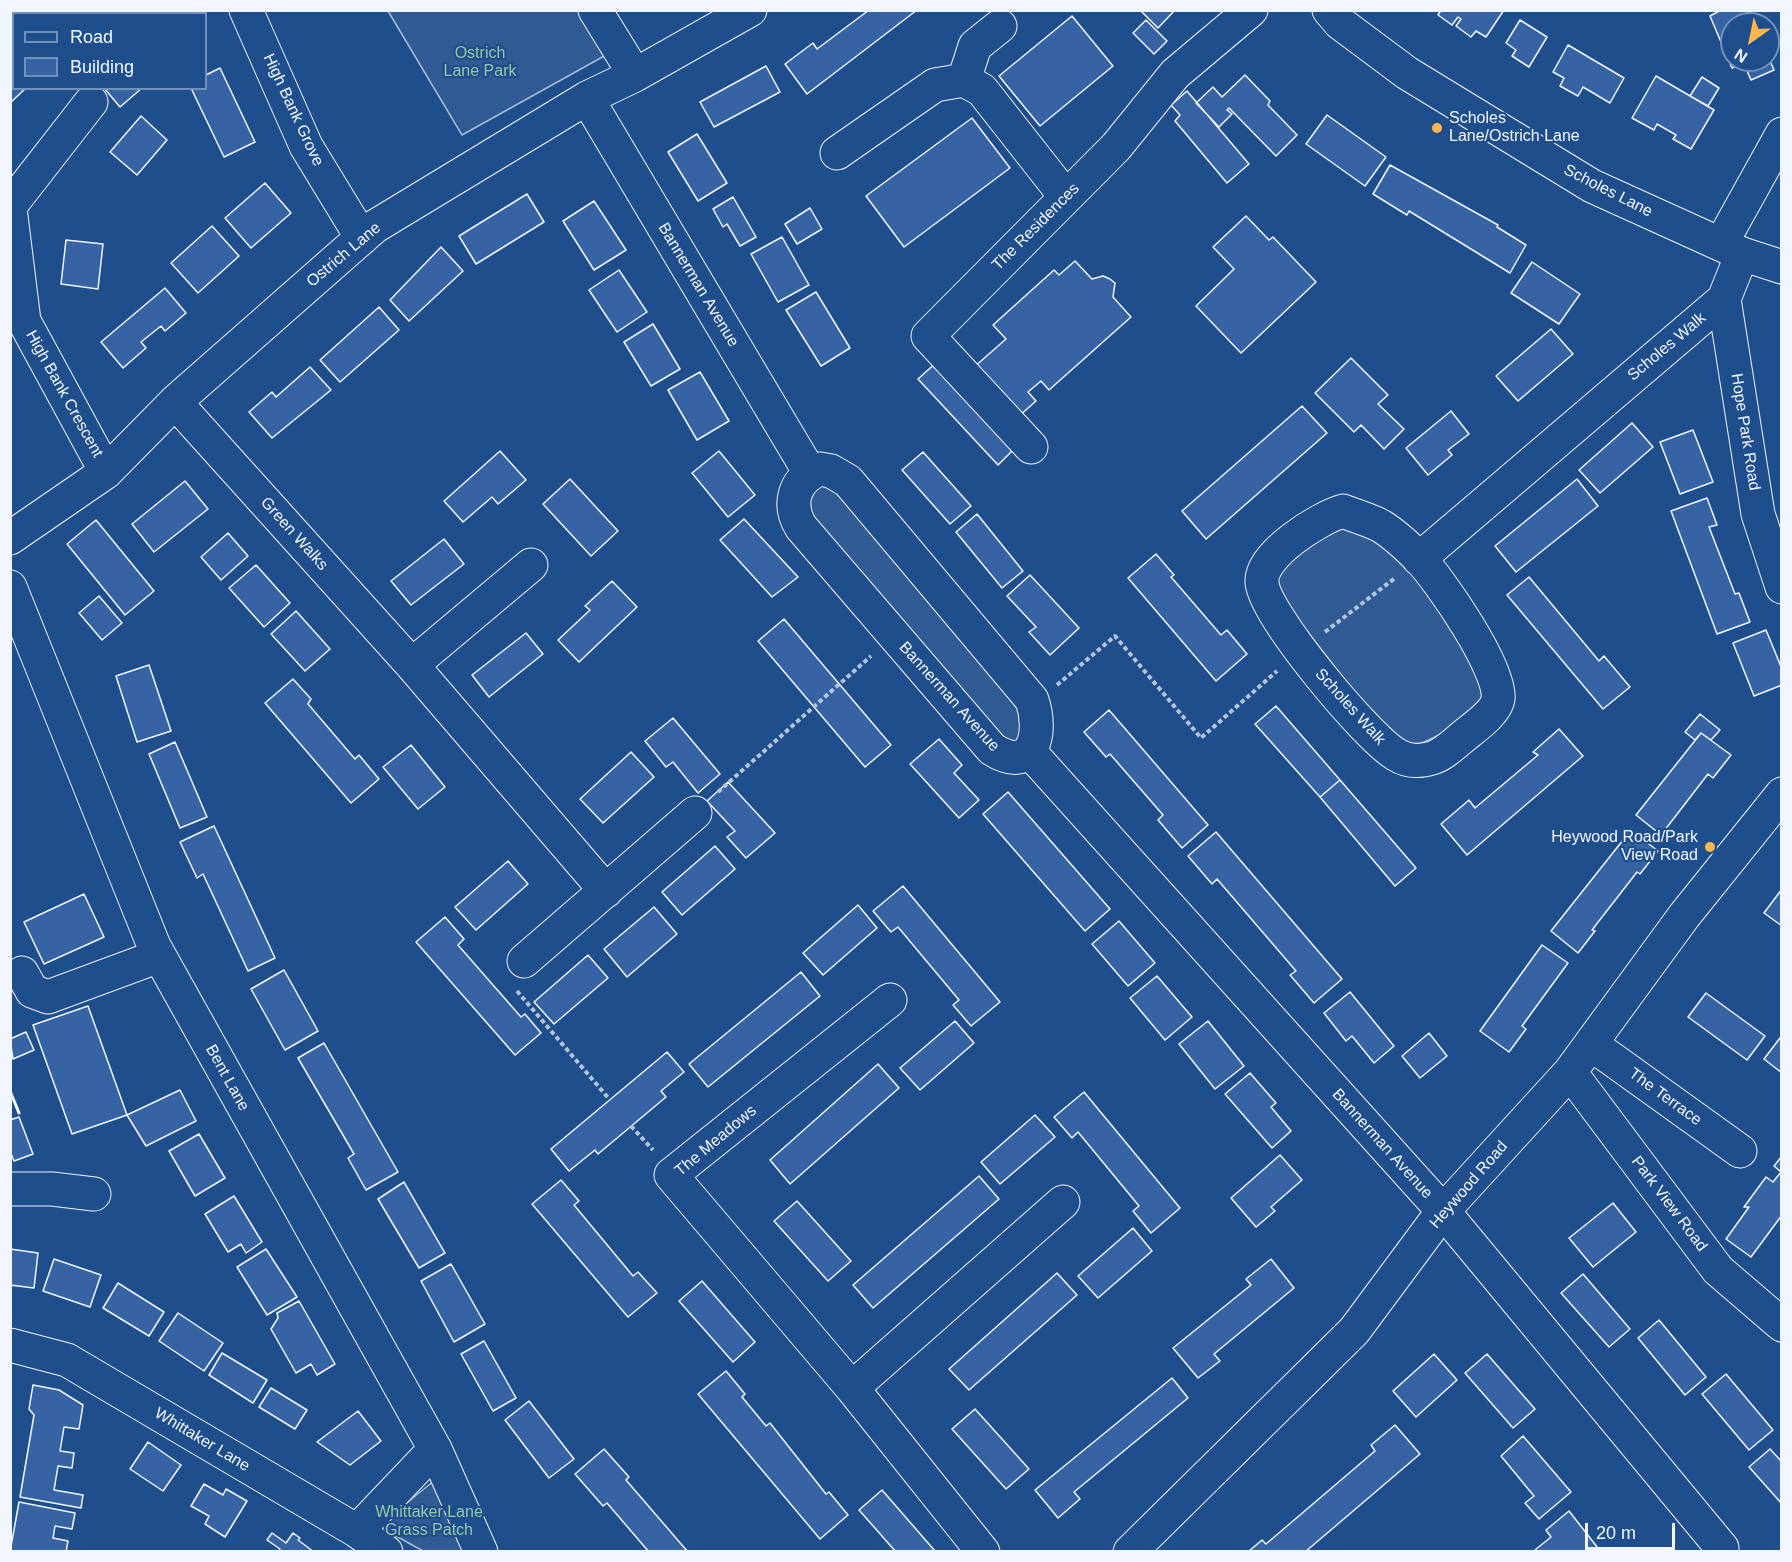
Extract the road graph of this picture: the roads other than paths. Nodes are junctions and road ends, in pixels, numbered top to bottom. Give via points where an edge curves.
1 (246, 10) edge
2 (595, 10) edge
3 (750, 10) edge
4 (1251, 10) edge
5 (1329, 10) edge
6 (1000, 26) dead end
7 (635, 75) junction
8 (964, 80) junction
9 (587, 98) junction
10 (91, 102) dead end
11 (1782, 135) edge
12 (837, 153) dead end
13 (1066, 197) junction
14 (10, 207) edge
15 (362, 238) junction
16 (1782, 267) edge
17 (1730, 268) junction
18 (175, 402) junction
19 (1031, 447) dead end
20 (106, 472) junction
21 (810, 473) junction
22 (10, 538) edge
23 (1419, 559) junction
24 (531, 566) dead end
25 (10, 587) edge
26 (1782, 587) edge
27 (412, 665) junction
28 (1029, 751) junction
29 (1782, 794) edge
30 (695, 813) road end
31 (606, 891) junction
32 (159, 956) junction
33 (524, 961) road end
34 (22, 973) dead end
35 (890, 1000) dead end
36 (1591, 1044) junction
37 (1570, 1072) junction
38 (1740, 1151) dead end
39 (10, 1189) edge
40 (94, 1194) dead end
41 (1063, 1202) dead end
42 (1443, 1211) junction
43 (1782, 1325) edge
44 (10, 1345) edge
45 (852, 1388) junction
46 (435, 1449) junction
47 (357, 1532) junction
48 (1722, 1548) dead end
49 (386, 1551) edge
50 (481, 1551) edge
51 (982, 1551) edge
52 (1130, 1551) edge

1 - 15 street, High Bank Grove via 306,146
2 - 7 street
3 - 7 street, Ostrich Lane
4 - 13 street, The Residences via 1175,74 1116,147
5 - 17 street, Scholes Lane via 1340,23 1407,73
6 - 8 street via 975,45
7 - 9 street, Ostrich Lane
8 - 12 street via 935,85
8 - 13 street via 982,90
9 - 15 street, Ostrich Lane
9 - 21 street, Bannerman Avenue
10 - 14 street, High Bank Crescent
11 - 17 street
13 - 19 street, The Residences via 928,336
14 - 20 street, High Bank Crescent via 24,321
15 - 18 street, Ostrich Lane
16 - 17 street, Scholes Lane
17 - 23 street, Scholes Walk
17 - 26 street, Hope Park Road via 1758,514
18 - 20 street, Ostrich Lane
18 - 27 street, Green Walks
20 - 22 street, Ostrich Lane
21 - 28 street via 820,469 831,471 848,481 1034,705 1038,736
21 - 28 street, Bannerman Avenue via 794,494 796,518 992,749 1011,756
23 - 23 street, Scholes Walk via 1485,655 1498,690 1498,702 1479,723 1435,757 1412,761 1398,756 1362,726 1300,651 1261,581 1269,559 1329,515 1343,511 1380,526
24 - 27 street
25 - 32 street, Bent Lane
27 - 31 street, Green Walks
28 - 42 street, Bannerman Avenue
29 - 36 street, Heywood Road via 1684,916
30 - 31 street
31 - 33 street
32 - 34 street via 48,997 32,991
32 - 46 street, Bent Lane
35 - 45 street, The Meadows via 671,1175
36 - 37 street, Heywood Road
36 - 38 street, The Terrace
37 - 42 street, Heywood Road
37 - 43 street, Park View Road via 1718,1270
39 - 40 street
41 - 45 street
42 - 48 street, Bannerman Avenue
42 - 52 street, Heywood Road via 1354,1330
44 - 47 street, Whittaker Lane via 67,1359
45 - 51 street, The Meadows
46 - 47 street
46 - 50 street, Bent Lane
47 - 49 street, Whittaker Lane

